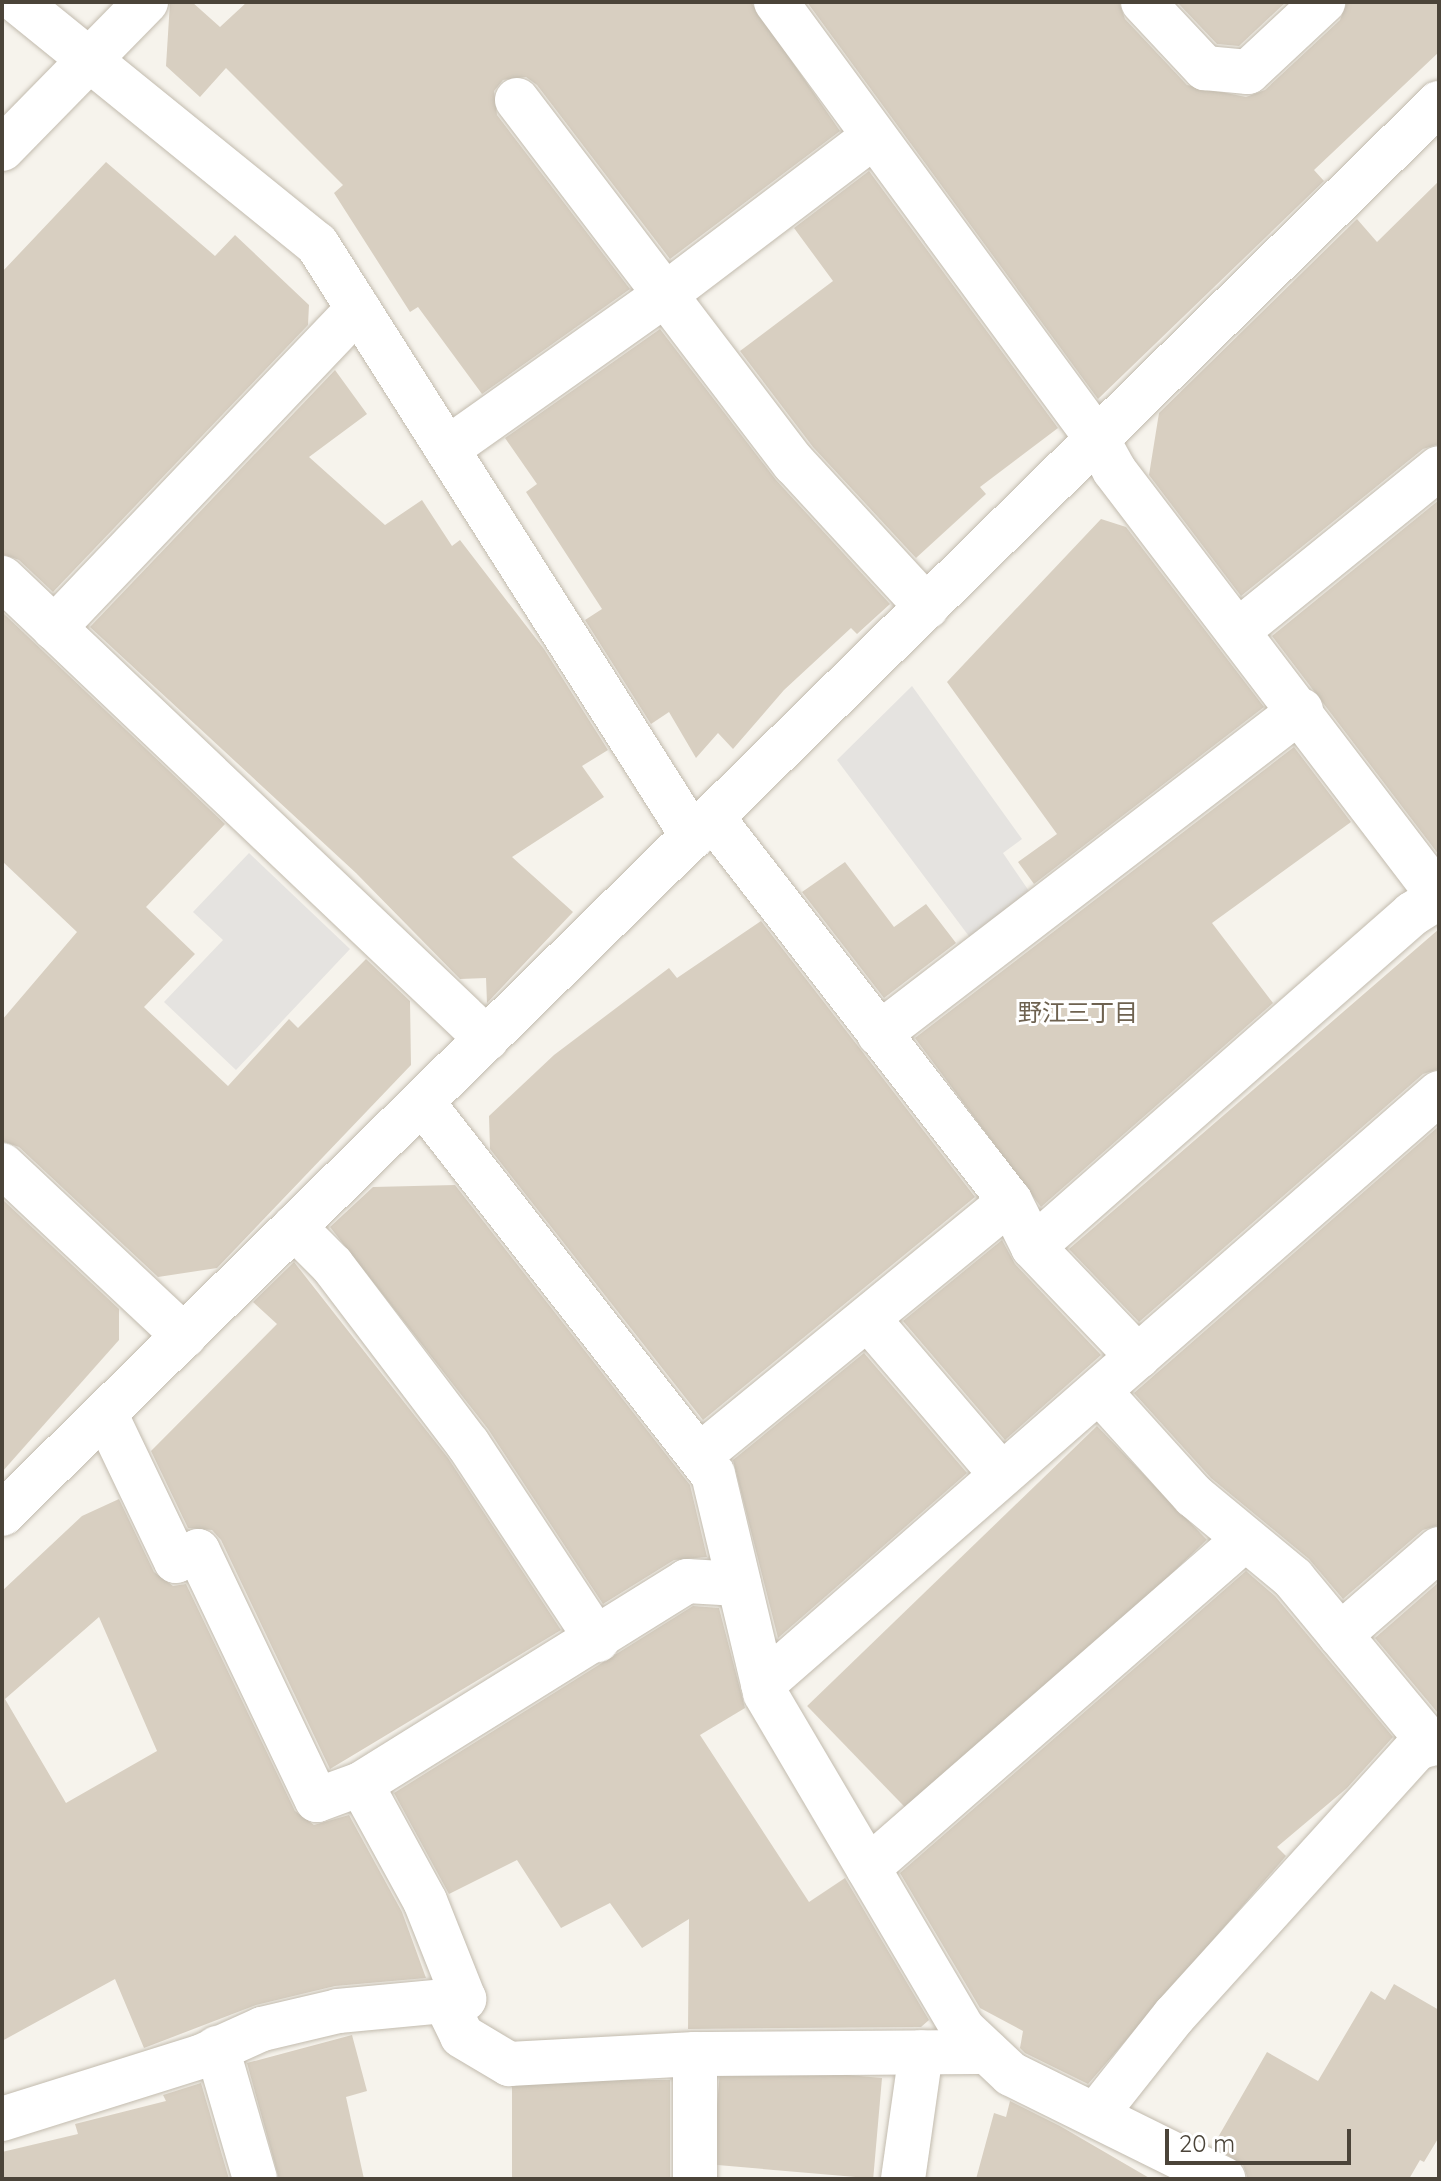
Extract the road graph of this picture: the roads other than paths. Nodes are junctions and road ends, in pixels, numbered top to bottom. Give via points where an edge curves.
1 (18, 2) edge
2 (146, 2) edge
3 (776, 2) edge
4 (1143, 2) edge
5 (1323, 2) edge
6 (87, 59) junction
7 (517, 100) dead end
8 (1439, 103) edge
9 (874, 136) junction
10 (2, 149) edge
11 (666, 294) junction
12 (358, 309) junction
13 (1097, 439) junction
14 (447, 449) junction
15 (1439, 468) edge
16 (2, 578) edge
17 (927, 607) junction
18 (54, 628) junction
19 (1239, 630) junction
20 (1301, 710) junction
21 (702, 827) junction
22 (1439, 896) edge
23 (879, 1034) junction
24 (487, 1039) junction
25 (1439, 1093) edge
26 (422, 1102) junction
27 (2, 1165) edge
28 (1010, 1201) junction
29 (294, 1227) junction
30 (1033, 1247) junction
31 (869, 1320) junction
32 (184, 1336) junction
33 (1138, 1357) junction
34 (1099, 1391) junction
35 (105, 1413) junction
36 (699, 1456) junction
37 (1002, 1475) junction
38 (2, 1514) edge
39 (1245, 1539) junction
40 (1439, 1549) edge
41 (739, 1584) junction
42 (1340, 1635) junction
43 (597, 1640) junction
44 (763, 1684) junction
45 (1435, 1742) edge
46 (361, 1784) junction
47 (868, 1868) junction
48 (447, 2005) junction
49 (217, 2048) junction
50 (921, 2052) junction
51 (987, 2052) junction
52 (695, 2054) junction
53 (1097, 2113) junction
54 (2, 2119) edge
55 (255, 2179) edge
56 (695, 2179) edge
57 (903, 2179) edge
58 (1223, 2179) edge

1 - 6 street
2 - 6 street
3 - 9 street
4 - 5 street via 1205,68 1248,72
6 - 10 street
6 - 12 street via 317,244
7 - 11 street
8 - 13 street
9 - 11 street
9 - 13 street
11 - 14 street
11 - 17 street via 794,463
12 - 14 street
12 - 18 street
13 - 17 street
13 - 19 street via 1114,470
14 - 21 street
15 - 19 street
16 - 18 street
17 - 21 street
18 - 24 street
19 - 20 street
20 - 22 street
20 - 23 street
21 - 23 street
21 - 24 street
22 - 30 street via 1412,914
23 - 28 street
24 - 26 street
25 - 33 street
26 - 29 street
26 - 36 street
27 - 32 street
28 - 30 street
28 - 31 street
29 - 32 street
29 - 43 street via 332,1265 468,1444
30 - 33 street
31 - 36 street
31 - 37 street
32 - 35 street
33 - 34 street
34 - 37 street
34 - 39 street via 1194,1496
35 - 38 street
35 - 46 street via 176,1561 198,1551 317,1800
36 - 41 street via 713,1474
37 - 44 street
39 - 42 street via 1293,1578
39 - 47 street
40 - 42 street
41 - 43 street via 687,1581
41 - 44 street
42 - 45 street
43 - 46 street
44 - 47 street
45 - 53 street via 1416,1749 1174,2016
46 - 48 street via 425,1901 464,1999
47 - 51 street via 963,2029
48 - 49 street via 338,2011 262,2029
48 - 52 street via 462,2036 509,2064
49 - 54 street
49 - 55 street
50 - 51 street
50 - 52 street
50 - 57 street
51 - 53 street via 1011,2074
52 - 56 street
53 - 58 street

